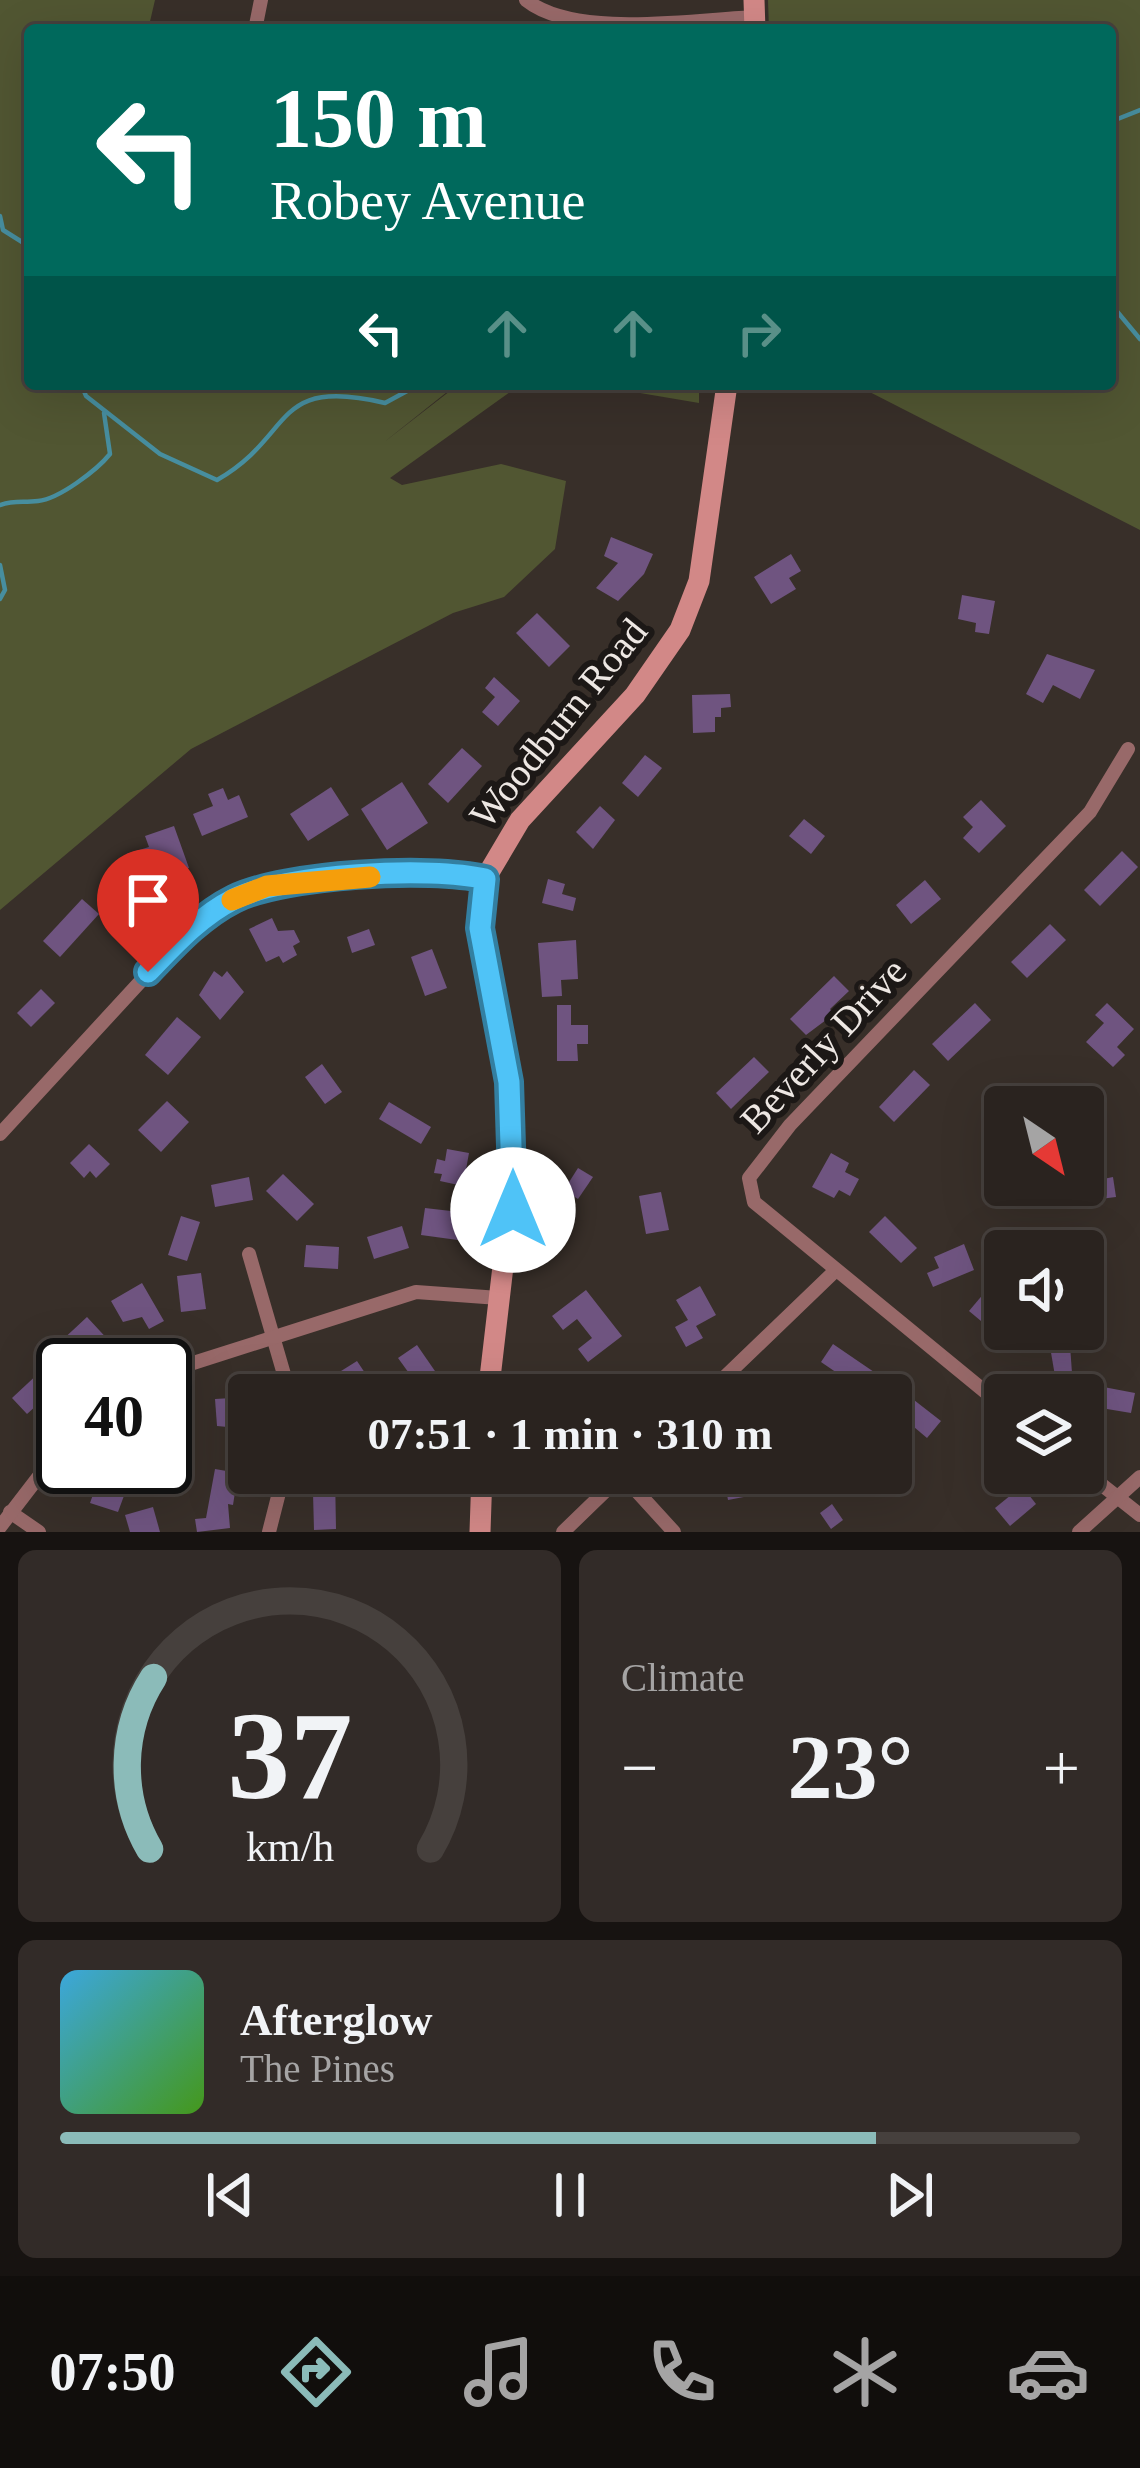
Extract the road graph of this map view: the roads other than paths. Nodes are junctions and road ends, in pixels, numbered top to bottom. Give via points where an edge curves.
1 (526, 0) edge
2 (754, 16) edge
3 (726, 390) edge
4 (1128, 749) dead end
5 (485, 879) junction
6 (0, 1134) edge
7 (250, 1254) dead end
8 (835, 1271) junction
9 (499, 1298) junction
10 (274, 1336) junction
11 (192, 1363) edge
12 (284, 1374) edge
13 (490, 1374) edge
14 (728, 1374) edge
15 (984, 1391) edge
16 (1140, 1478) edge
17 (36, 1479) edge
18 (1104, 1485) edge
19 (279, 1494) edge
20 (481, 1494) edge
21 (602, 1494) edge
22 (641, 1494) edge
23 (1120, 1496) junction
24 (10, 1512) junction
25 (1140, 1515) edge
26 (0, 1527) edge
27 (39, 1532) edge
28 (269, 1532) edge
29 (480, 1532) edge
30 (563, 1532) edge
31 (674, 1532) edge
32 (1079, 1532) edge

1 - 2 street via 587,22
3 - 5 street, Woodburn Road via 705,550 685,619 635,695 520,820
4 - 8 street, Beverly Drive via 1090,812 740,1182
5 - 6 street via 447,872 298,882 228,902 175,944
5 - 9 street, Woodburn Road via 482,953 509,1082 514,1172
7 - 10 street
8 - 14 street
8 - 15 street, Beverly Drive
9 - 10 street via 416,1292
9 - 13 street, Woodburn Road
10 - 11 street
10 - 12 street
16 - 23 street
17 - 24 street
18 - 23 street
19 - 28 street
20 - 29 street
21 - 30 street
22 - 31 street
23 - 25 street
23 - 32 street
24 - 26 street
24 - 27 street

